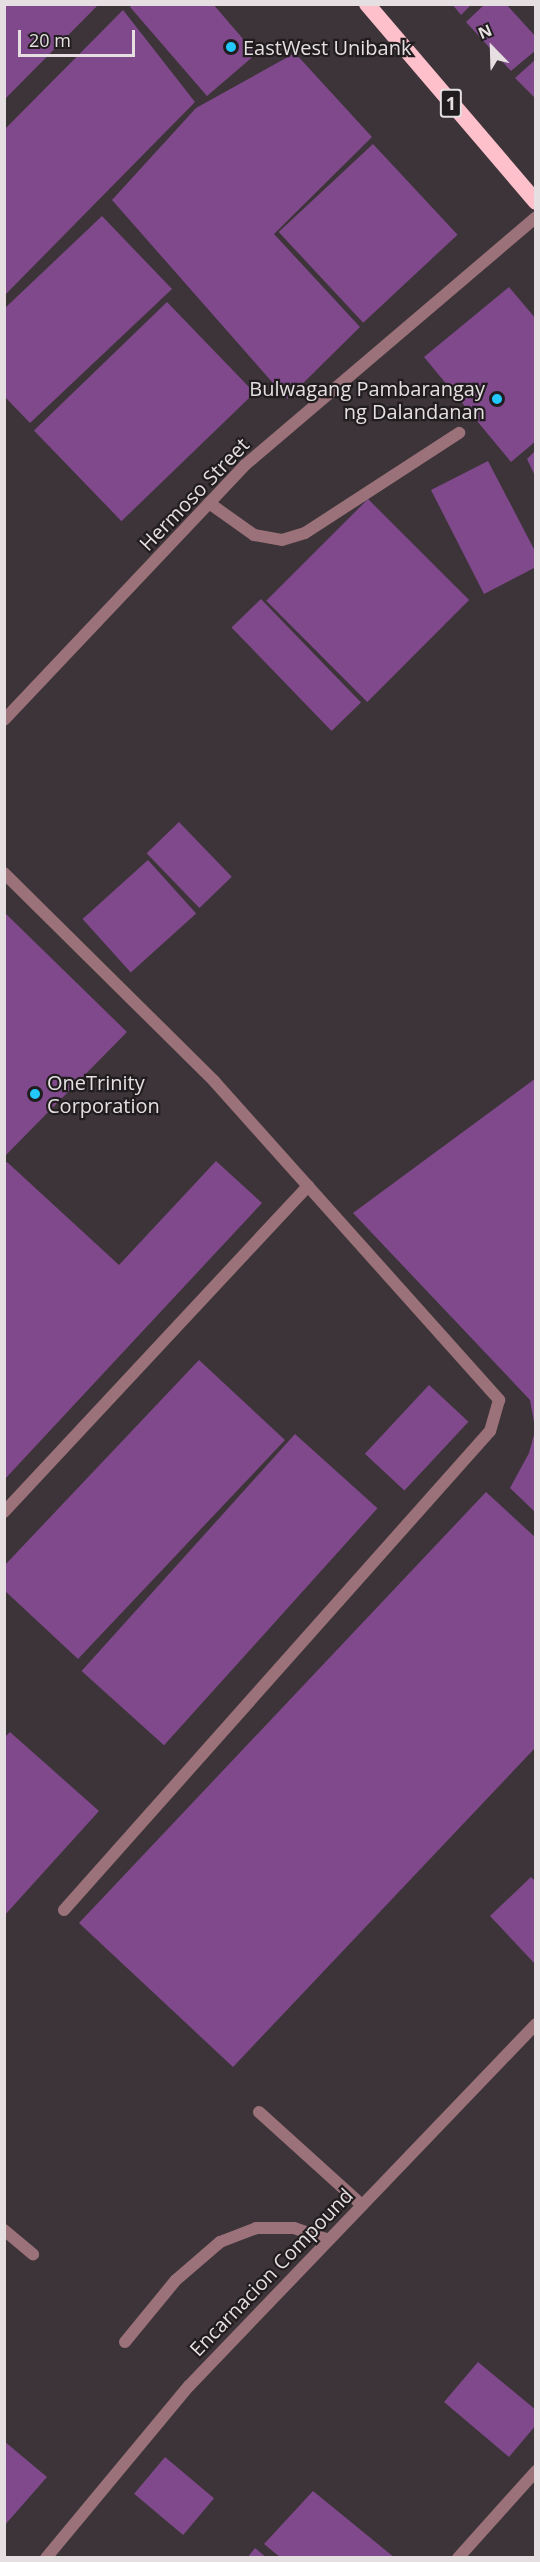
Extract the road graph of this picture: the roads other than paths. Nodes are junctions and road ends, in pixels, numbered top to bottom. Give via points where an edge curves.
1 (367, 4) edge
2 (536, 202) edge
3 (536, 217) edge
4 (459, 433) dead end
5 (209, 503) junction
6 (4, 720) edge
7 (4, 873) edge
8 (308, 1186) junction
9 (4, 1512) edge
10 (64, 1910) dead end
11 (536, 2024) edge
12 (259, 2112) dead end
13 (362, 2205) junction
14 (4, 2230) edge
15 (328, 2240) junction
16 (33, 2254) dead end
17 (125, 2342) dead end
18 (536, 2471) edge
19 (46, 2558) edge
20 (458, 2558) edge

1 - 2 highway, 1
3 - 5 street, Hermoso Street via 245,465
4 - 5 street via 305,533 282,540 254,535
5 - 6 street, Hermoso Street
7 - 8 street via 214,1081
8 - 9 street
8 - 10 street via 499,1400 490,1431
11 - 13 street, Encarnacion Compound
12 - 13 street
13 - 15 street, Encarnacion Compound
14 - 16 street
15 - 17 street via 294,2228 256,2228 220,2242 176,2280
15 - 19 street, Encarnacion Compound via 189,2386
18 - 20 street

